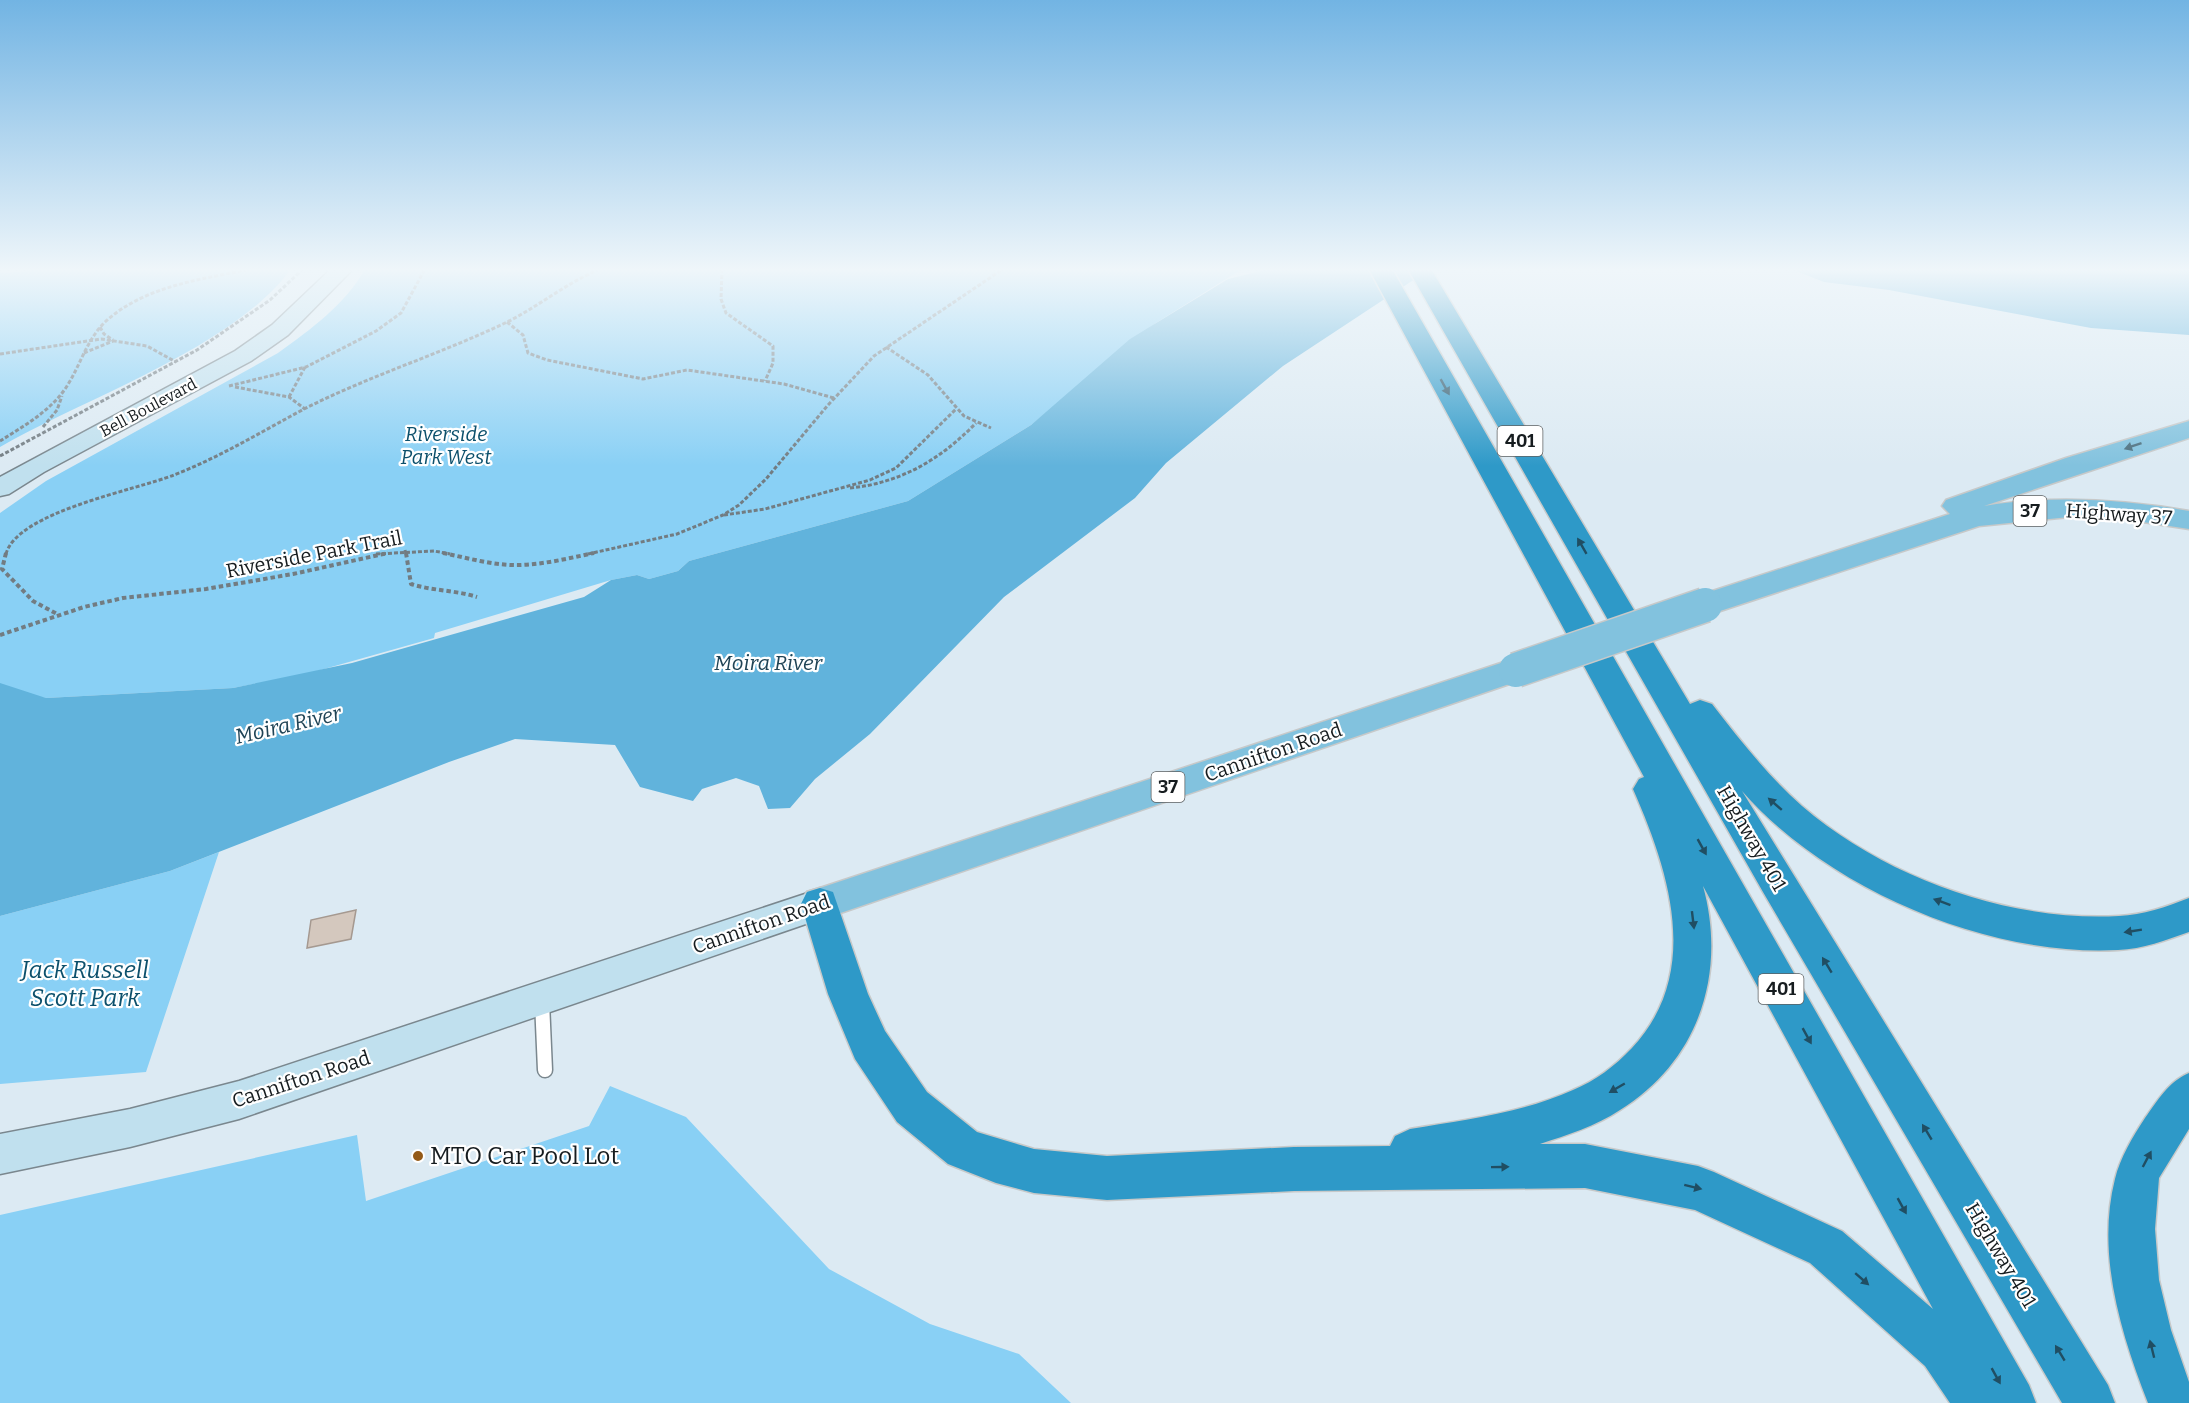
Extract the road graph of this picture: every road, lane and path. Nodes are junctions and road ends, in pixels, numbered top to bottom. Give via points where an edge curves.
1 (94, 334) edge
2 (105, 334) edge
3 (221, 334) edge
4 (245, 334) edge
5 (274, 334) edge
6 (369, 334) edge
7 (478, 334) edge
8 (522, 334) edge
9 (760, 334) edge
10 (904, 334) edge
11 (1416, 334) edge
12 (1458, 334) edge
13 (89, 340) junction
14 (114, 340) junction
15 (886, 346) junction
16 (0, 354) edge
17 (83, 354) junction
18 (176, 362) junction
19 (306, 366) junction
20 (765, 381) junction
21 (222, 384) dead end
22 (229, 386) junction
23 (63, 393) junction
24 (289, 397) junction
25 (834, 398) junction
26 (305, 408) junction
27 (956, 409) junction
28 (976, 423) junction
29 (991, 428) dead end
30 (2189, 429) edge
31 (40, 430) junction
32 (0, 441) edge
33 (0, 456) edge
34 (0, 470) edge
35 (0, 488) edge
36 (847, 488) junction
37 (723, 515) junction
38 (2189, 520) edge
39 (2189, 540) edge
40 (405, 550) junction
41 (1875, 550) junction
42 (1, 570) edge
43 (1551, 575) junction
44 (1760, 587) junction
45 (1612, 596) junction
46 (477, 597) dead end
47 (57, 615) junction
48 (0, 635) edge
49 (1516, 670) joint
50 (820, 904) junction
51 (2189, 915) edge
52 (542, 999) junction
53 (545, 1070) dead end
54 (2189, 1094) edge
55 (0, 1154) edge
56 (1294, 1169) junction
57 (1978, 1403) edge
58 (2011, 1403) edge
59 (2090, 1403) edge
60 (2173, 1403) edge

1 - 13 path
2 - 14 path
3 - 18 path
4 - 34 main road, Bell Boulevard via 229,347
5 - 35 main road, Bell Boulevard via 243,356
6 - 19 path
7 - 26 path
8 - 20 path via 528,353 643,379 687,370
9 - 20 path via 772,346 773,363
10 - 15 path, Riverside Park Trail
11 -> 43 highway, 401
45 -> 12 highway, Highway 401 / 401
13 - 14 path
13 - 16 path
13 - 17 path
14 - 17 path
14 - 18 path via 147,346
15 - 25 path, Riverside Park Trail
15 - 27 path via 928,375
17 - 23 path
18 - 31 path
19 - 22 path
19 - 24 path
20 - 25 path
21 - 22 path
22 - 24 path
23 - 31 path via 57,410
23 - 32 path
24 - 26 path
25 - 37 path, Riverside Park Trail via 752,495
26 - 42 path via 254,439 174,475 38,522 15,537
27 - 28 path
27 - 36 path via 896,468
28 - 29 path
28 - 36 path via 952,446 906,475 886,483
30 -> 44 main road via 1985,495
31 - 33 path
36 - 37 path via 765,509
37 - 40 path, Riverside Park Trail via 677,534 558,561 500,564 443,552
38 - 41 main road, Highway 37 / 37 via 2089,509 2008,513 1950,523
39 - 41 main road, Highway 37 / 37 via 2102,527 2046,525 1951,534
40 - 46 path via 411,584
40 - 47 path, Riverside Park Trail via 206,589 123,598
41 - 44 main road, Highway 37 / 37
42 - 47 path via 33,601
43 -> 56 highway via 1656,801 1684,878 1694,916 1696,946 1691,986 1683,1008 1667,1037 1642,1067 1627,1082 1583,1108 1469,1142
43 -> 58 highway, 401
44 - 49 main road, Highway 37 / 37, bridge
51 -> 45 highway via 2148,929 2119,933 2067,931 1964,910 1904,888 1861,866 1806,831 1746,775
59 -> 45 highway, Highway 401 / 401 via 1776,881
47 - 48 path, Riverside Park Trail
49 - 50 main road, Cannifton Road / 37
50 - 52 main road, Cannifton Road
50 - 56 highway via 848,994 870,1045 912,1107 963,1149 1024,1169 1071,1176
52 - 53 lane
52 - 55 main road, Cannifton Road via 239,1100 129,1128
60 -> 54 highway via 2154,1358 2137,1287 2131,1227 2137,1177 2165,1126
56 -> 57 highway via 1585,1166 1698,1188 1826,1247 1942,1349

